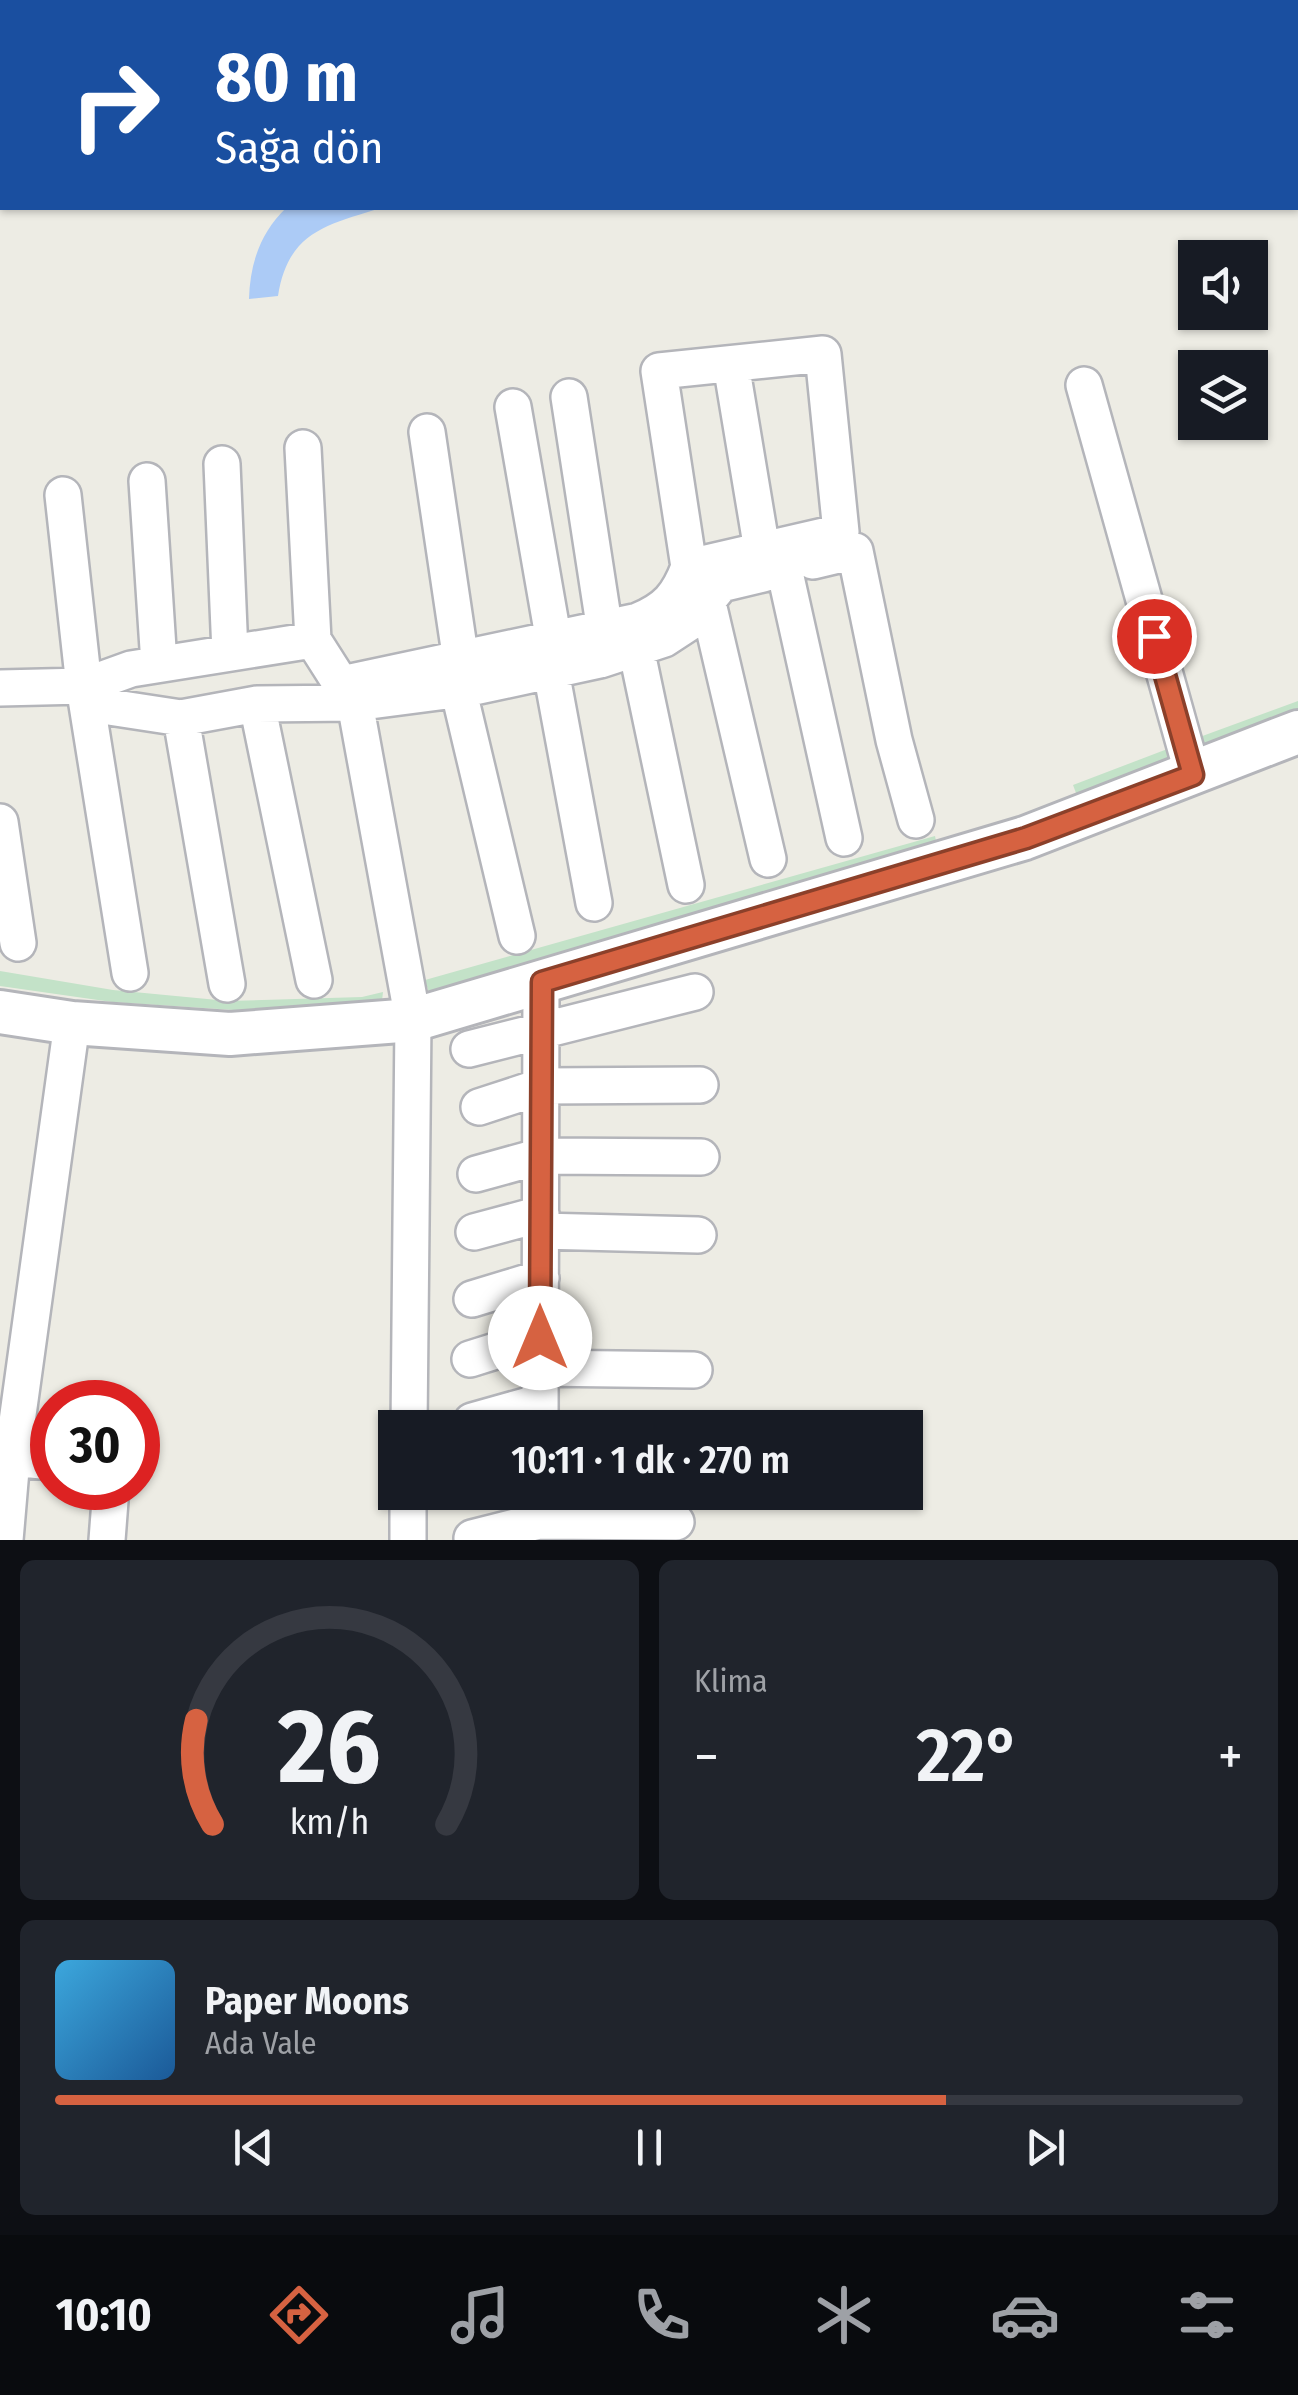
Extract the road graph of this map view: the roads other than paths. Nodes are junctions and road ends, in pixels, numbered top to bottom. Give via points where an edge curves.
1 (731, 364) junction
2 (1084, 386) dead end
3 (569, 397) dead end
4 (513, 407) dead end
5 (427, 432) dead end
6 (303, 448) dead end
7 (222, 464) dead end
8 (147, 481) dead end
9 (63, 495) dead end
10 (773, 559) junction
11 (688, 567) junction
12 (707, 599) junction
13 (605, 631) junction
14 (313, 640) junction
15 (636, 648) junction
16 (230, 653) junction
17 (552, 656) junction
18 (159, 664) junction
19 (459, 675) junction
20 (84, 686) junction
21 (0, 688) edge
22 (356, 703) junction
23 (257, 704) junction
24 (180, 718) junction
25 (1298, 732) edge
26 (1193, 775) junction
27 (916, 820) dead end
28 (0, 822) edge
29 (844, 838) dead end
30 (768, 860) dead end
31 (686, 885) dead end
32 (594, 903) dead end
33 (517, 936) dead end
34 (18, 943) dead end
35 (130, 973) dead end
36 (314, 980) dead end
37 (542, 982) junction
38 (227, 984) dead end
39 (694, 992) dead end
40 (0, 1012) edge
41 (413, 1020) junction
42 (72, 1023) junction
43 (541, 1028) junction
44 (470, 1049) dead end
45 (700, 1085) dead end
46 (543, 1086) junction
47 (479, 1107) dead end
48 (541, 1156) junction
49 (702, 1157) dead end
50 (476, 1174) dead end
51 (541, 1223) junction
52 (474, 1232) dead end
53 (698, 1235) dead end
54 (541, 1278) junction
55 (472, 1298) dead end
56 (470, 1359) dead end
57 (694, 1370) dead end
58 (540, 1384) edge
59 (409, 1410) edge
60 (493, 1410) edge
61 (12, 1458) junction
62 (30, 1460) edge
63 (109, 1510) edge
64 (408, 1510) edge
65 (539, 1518) edge
66 (676, 1522) dead end
67 (472, 1538) edge
68 (6, 1540) edge
69 (107, 1540) edge
70 (408, 1540) edge

1 - 10 street
1 - 10 street via 823,354 841,532
1 - 11 street via 659,371
2 - 26 street
3 - 13 street
4 - 17 street
5 - 19 street
6 - 14 street
7 - 16 street
8 - 18 street
9 - 20 street
10 - 11 street
10 - 12 street via 721,584
10 - 27 street via 855,551
10 - 29 street
11 - 13 street via 680,592 661,611
12 - 15 street via 690,622
12 - 30 street
13 - 17 street
14 - 16 street
14 - 19 street via 342,684
15 - 17 street
15 - 31 street
16 - 18 street
17 - 19 street
17 - 32 street
18 - 20 street
19 - 22 street
19 - 33 street
20 - 21 street
20 - 24 street via 109,707
20 - 35 street
22 - 23 street
22 - 41 street
23 - 24 street
23 - 36 street
24 - 38 street
25 - 26 street
26 - 37 street via 1026,838
28 - 34 street
37 - 41 street
37 - 43 street
39 - 43 street
40 - 42 street
41 - 42 street via 230,1034
41 - 59 street
42 - 61 street
43 - 44 street
43 - 46 street
45 - 46 street
46 - 47 street
46 - 48 street
48 - 49 street
48 - 50 street
48 - 51 street
51 - 52 street
51 - 53 street
51 - 54 street
54 - 55 street
54 - 58 street
56 - 58 street
57 - 58 street
58 - 60 street
61 - 62 street
61 - 68 street
63 - 69 street
64 - 70 street
65 - 66 street
65 - 67 street

